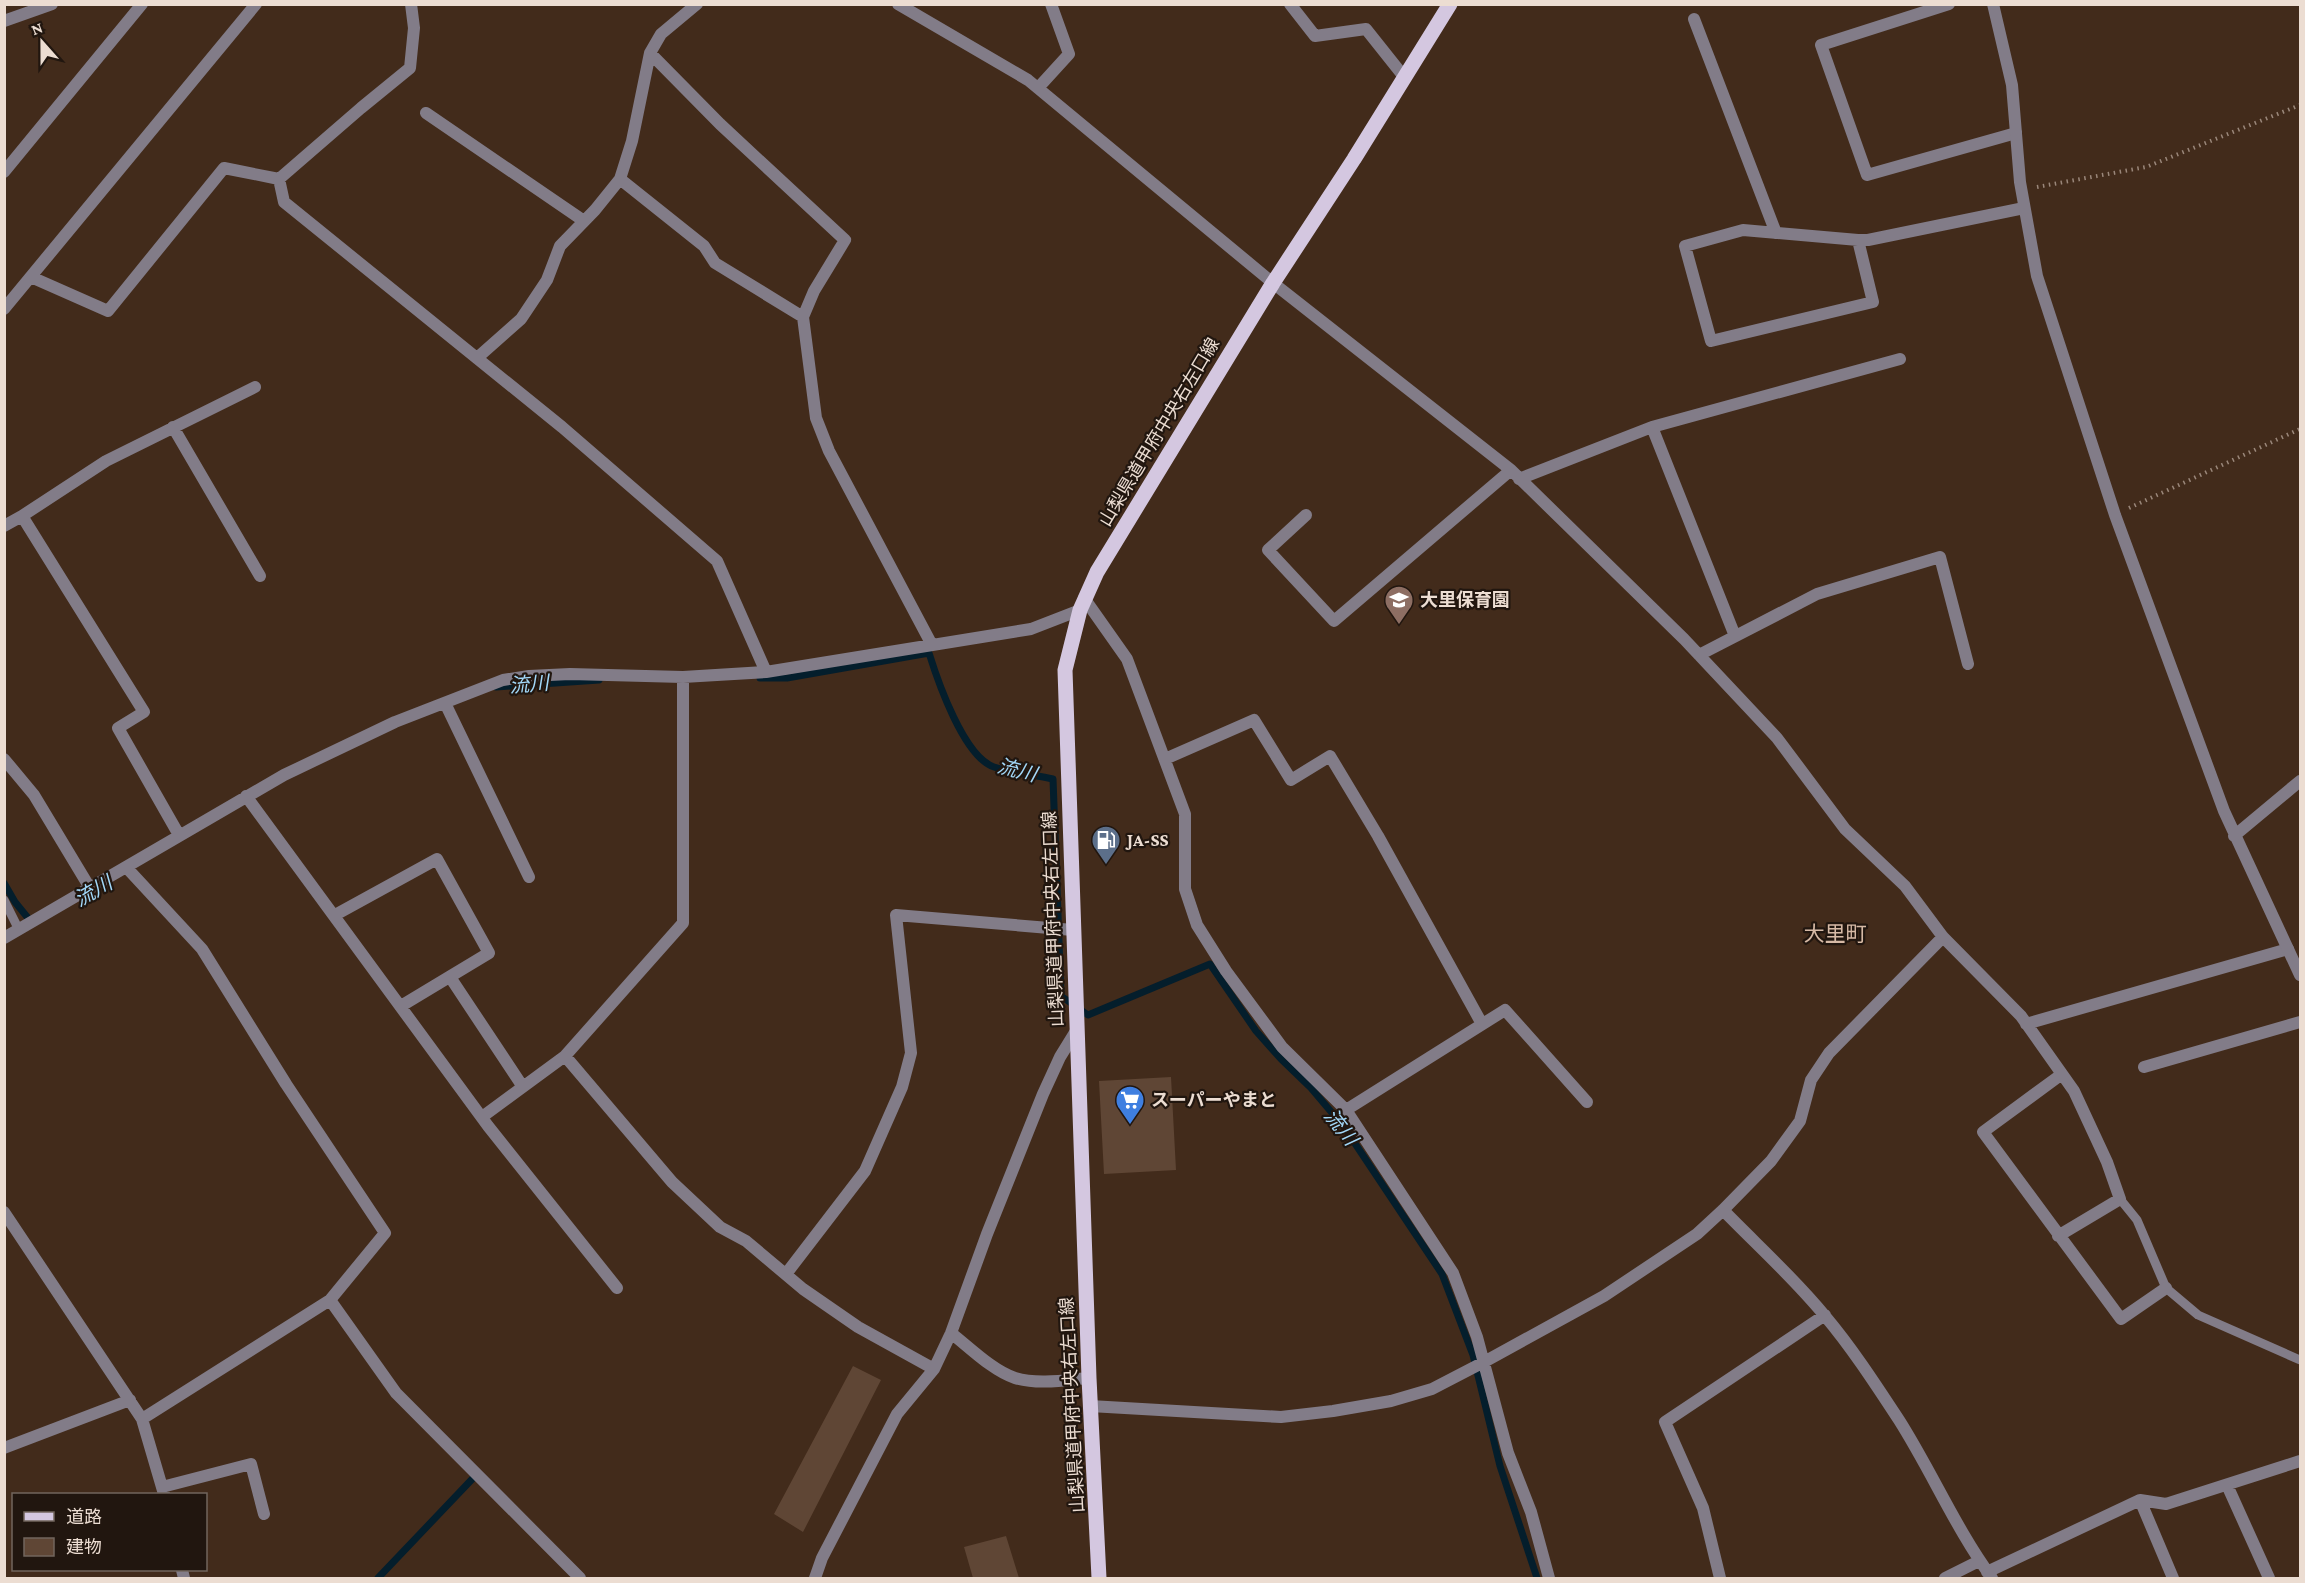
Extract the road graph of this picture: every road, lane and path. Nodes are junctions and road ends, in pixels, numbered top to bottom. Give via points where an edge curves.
1 (52, 4) edge
2 (142, 4) edge
3 (256, 4) edge
4 (411, 4) edge
5 (697, 4) edge
6 (898, 4) edge
7 (1051, 4) edge
8 (1290, 4) edge
9 (1450, 4) edge
10 (1949, 4) edge
11 (1993, 4) edge
12 (1694, 19) dead end
13 (4, 21) edge
14 (650, 53) junction
15 (1405, 78) junction
16 (1038, 88) junction
17 (2301, 105) edge
18 (426, 113) dead end
19 (2016, 133) junction
20 (4, 172) edge
21 (279, 179) junction
22 (620, 179) junction
23 (2021, 190) junction
24 (2024, 208) junction
25 (584, 221) junction
26 (1776, 233) junction
27 (1858, 240) junction
28 (31, 277) junction
29 (1273, 283) junction
30 (4, 309) edge
31 (803, 317) junction
32 (477, 358) junction
33 (1900, 359) dead end
34 (255, 387) dead end
35 (173, 427) junction
36 (1652, 427) junction
37 (2301, 429) edge
38 (1515, 475) junction
39 (1306, 515) dead end
40 (2115, 515) junction
41 (22, 516) junction
42 (4, 526) edge
43 (260, 576) dead end
44 (1082, 604) junction
45 (1735, 636) junction
46 (932, 645) junction
47 (1699, 655) junction
48 (1968, 664) dead end
49 (766, 672) junction
50 (683, 677) junction
51 (445, 703) junction
52 (4, 759) edge
53 (1165, 759) junction
54 (2301, 781) edge
55 (246, 796) junction
56 (179, 835) junction
57 (2234, 836) junction
58 (126, 867) junction
59 (529, 877) dead end
60 (90, 888) junction
61 (4, 900) edge
62 (335, 915) junction
63 (19, 930) junction
64 (1072, 930) junction
65 (4, 938) edge
66 (1943, 938) junction
67 (2288, 949) junction
68 (2301, 975) edge
69 (450, 977) junction
70 (401, 1006) junction
71 (2301, 1022) edge
72 (1482, 1024) junction
73 (2026, 1024) junction
74 (1076, 1027) junction
75 (565, 1056) junction
76 (2144, 1067) dead end
77 (2062, 1074) junction
78 (523, 1087) junction
79 (1587, 1102) dead end
80 (1346, 1110) junction
81 (482, 1117) junction
82 (2120, 1199) junction
83 (1723, 1210) junction
84 (4, 1212) edge
85 (2058, 1236) junction
86 (786, 1274) junction
87 (617, 1288) dead end
88 (2166, 1288) junction
89 (330, 1300) junction
90 (1824, 1315) junction
91 (951, 1333) junction
92 (2301, 1360) edge
93 (1485, 1362) junction
94 (934, 1370) junction
95 (1089, 1378) junction
96 (130, 1400) junction
97 (1090, 1406) junction
98 (142, 1419) junction
99 (4, 1448) edge
100 (2301, 1461) edge
101 (2227, 1485) junction
102 (163, 1491) edge
103 (2140, 1500) junction
104 (264, 1514) dead end
105 (1979, 1561) junction
106 (1989, 1575) edge
107 (580, 1578) edge
108 (815, 1578) edge
109 (1099, 1578) edge
110 (1550, 1578) edge
111 (1720, 1578) edge
112 (1945, 1578) edge
113 (2173, 1578) edge
114 (2270, 1578) edge

1 - 13 street
2 - 20 street
3 - 28 street
4 - 21 street via 414,27 410,68
5 - 14 street via 661,34
6 - 16 street
7 - 16 street via 1069,54
8 - 15 street via 1315,36 1366,29
9 - 15 main road, 山梨県道甲府中央右左口線
10 - 19 street via 1821,45 1867,175
11 - 19 street via 2012,85
12 - 26 street
14 - 22 street
14 - 31 street via 844,240
15 - 29 main road, 山梨県道甲府中央右左口線
16 - 29 street
17 - 23 path via 2146,167
18 - 25 street
19 - 23 street
21 - 28 street via 224,168 108,311
21 - 32 street via 284,202
22 - 25 street
22 - 31 street via 704,246 715,263
23 - 24 street
24 - 27 street
24 - 40 street via 2037,276
25 - 32 street via 560,246 547,280 521,320
26 - 27 street
26 - 27 street via 1743,230 1685,246 1711,341 1873,302
28 - 30 street
29 - 38 street
29 - 44 main road, 山梨県道甲府中央右左口線 via 1103,562
31 - 46 street via 819,426
32 - 49 street via 717,561
33 - 36 street
34 - 35 street
35 - 41 street via 106,461
35 - 43 street
36 - 38 street
36 - 45 street
37 - 40 path
38 - 39 street via 1334,621 1268,550
38 - 47 street
40 - 57 street
41 - 42 street
41 - 56 street via 144,712 118,728
44 - 46 street via 1031,628
44 - 53 street via 1127,659
44 - 64 main road, 山梨県道甲府中央右左口線 via 1065,670
45 - 47 street
45 - 48 street via 1817,594 1940,557
46 - 49 street
47 - 66 street via 1777,738 1845,829 1905,886
49 - 50 street
50 - 51 street via 530,676 503,680
50 - 75 street via 683,923
51 - 55 street via 384,727
51 - 59 street
52 - 60 street via 34,795
53 - 72 street via 1254,720 1291,780 1330,756
53 - 80 street via 1185,814 1185,889 1197,925 1282,1047
54 - 57 street
55 - 56 street
55 - 62 street
56 - 58 street
57 - 67 street
58 - 60 street
58 - 89 street via 202,949 385,1233
60 - 63 street
61 - 63 lane
62 - 69 street via 437,859 489,953
62 - 70 street
63 - 65 street
64 - 74 main road, 山梨県道甲府中央右左口線
64 - 86 street via 896,915 911,1053 902,1087 865,1171
66 - 73 street
66 - 83 street via 1829,1053 1811,1080 1800,1121 1771,1161
67 - 68 street
67 - 73 street
69 - 70 street
69 - 78 street
70 - 81 street
71 - 76 street
72 - 79 street via 1505,1010
72 - 80 street
73 - 77 street
74 - 91 street via 1042,1095
74 - 95 main road, 山梨県道甲府中央右左口線
75 - 78 street
75 - 86 street via 672,1182 720,1227 746,1241
77 - 82 street via 2074,1090
77 - 85 street via 1983,1132
78 - 81 street
80 - 93 street via 1453,1273
81 - 87 street
82 - 85 street
82 - 88 lane via 2137,1220
83 - 90 street
83 - 93 street via 1697,1234 1604,1296
84 - 96 street
85 - 88 street via 2121,1319
86 - 94 street via 858,1327
88 - 92 lane via 2198,1315
89 - 98 street
89 - 107 street via 396,1393
90 - 105 street via 1900,1422
90 - 111 street via 1665,1422 1703,1508
91 - 94 street
91 - 95 street via 1015,1378 1047,1382
93 - 97 street via 1432,1389 1391,1401 1281,1417
93 - 110 street via 1508,1453 1531,1512
94 - 108 street via 897,1414
95 - 97 main road, 山梨県道甲府中央右左口線
96 - 98 street
96 - 99 street
97 - 109 main road, 山梨県道甲府中央右左口線
98 - 102 street
100 - 101 street
101 - 103 street via 2166,1504
101 - 114 street
102 - 104 street via 251,1464
103 - 106 street
103 - 113 street
105 - 106 street
105 - 112 street

